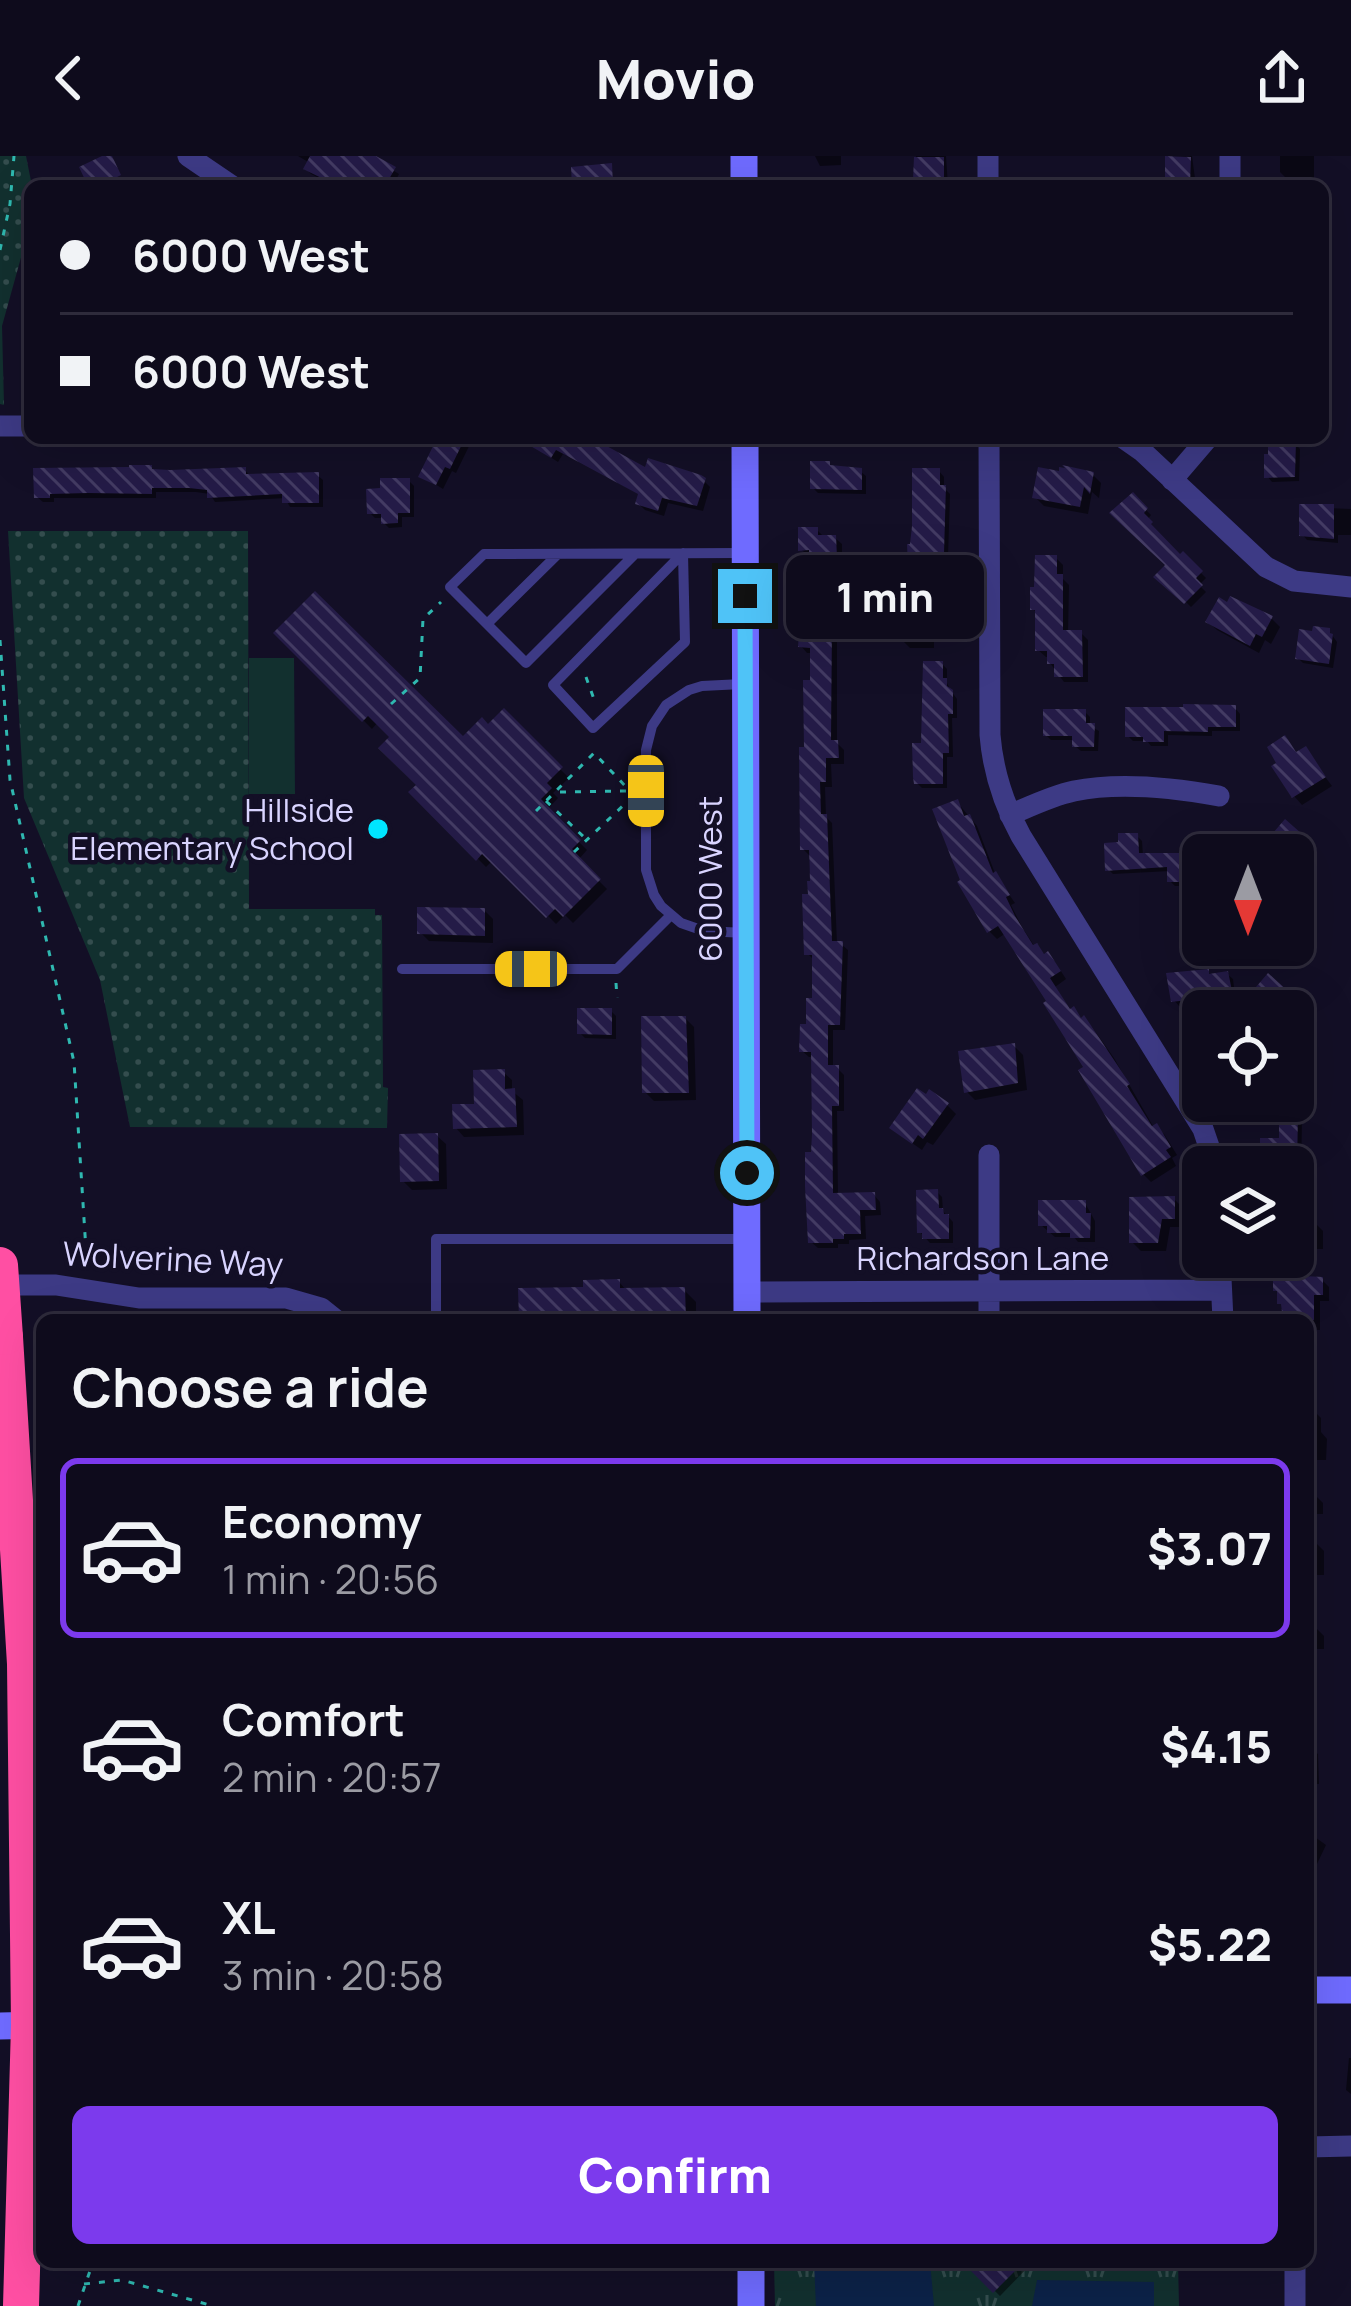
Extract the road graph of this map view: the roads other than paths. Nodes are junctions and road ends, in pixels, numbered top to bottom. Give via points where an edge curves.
1 (188, 156) edge
2 (223, 180) edge
3 (745, 444) edge
4 (988, 444) edge
5 (1130, 444) edge
6 (1203, 444) edge
7 (1172, 480) junction
8 (683, 553) junction
9 (745, 553) junction
10 (559, 554) junction
11 (635, 554) junction
12 (1351, 587) edge
13 (487, 624) junction
14 (746, 684) junction
15 (1219, 796) dead end
16 (1010, 815) junction
17 (670, 915) junction
18 (746, 933) junction
19 (402, 969) dead end
20 (1182, 1073) edge
21 (988, 1155) dead end
22 (747, 1239) junction
23 (0, 1265) edge
24 (1220, 1278) edge
25 (0, 1285) edge
26 (1220, 1290) junction
27 (989, 1291) junction
28 (747, 1306) edge
29 (328, 1314) edge
30 (436, 1314) edge
31 (989, 1314) edge
32 (1222, 1314) edge
33 (24, 1973) edge
34 (1314, 1990) edge
35 (1351, 1990) edge
36 (24, 2026) edge
37 (1314, 2146) edge
38 (1351, 2146) edge
39 (751, 2268) edge
40 (1295, 2268) edge
41 (21, 2306) edge
42 (751, 2306) edge
43 (1295, 2306) edge

1 - 2 street
3 - 9 street, 6000 West
4 - 16 street via 990,735
5 - 7 street
6 - 7 street
7 - 12 street via 1279,575
8 - 8 lane via 553,685 593,728 685,641
8 - 9 lane
8 - 11 lane
9 - 14 street, 6000 West
10 - 11 lane
10 - 13 lane
10 - 13 lane via 484,554 450,587
11 - 13 lane via 526,664
14 - 17 lane via 676,696 648,738 646,870
14 - 18 street, 6000 West
15 - 16 street via 1089,789
16 - 20 street
17 - 18 lane via 704,931
17 - 19 lane via 616,969
18 - 22 street, 6000 West
21 - 27 street
22 - 28 street, 6000 West
22 - 30 lane via 436,1239
23 - 33 highway, bridge via 25,1664
24 - 26 street
25 - 29 street, Wolverine Way via 139,1298 286,1298
26 - 27 street, Richardson Lane
26 - 32 street
27 - 28 street, Richardson Lane
27 - 31 street
33 - 36 highway
34 - 35 street
36 - 41 highway
37 - 38 street
39 - 42 street
40 - 43 street

